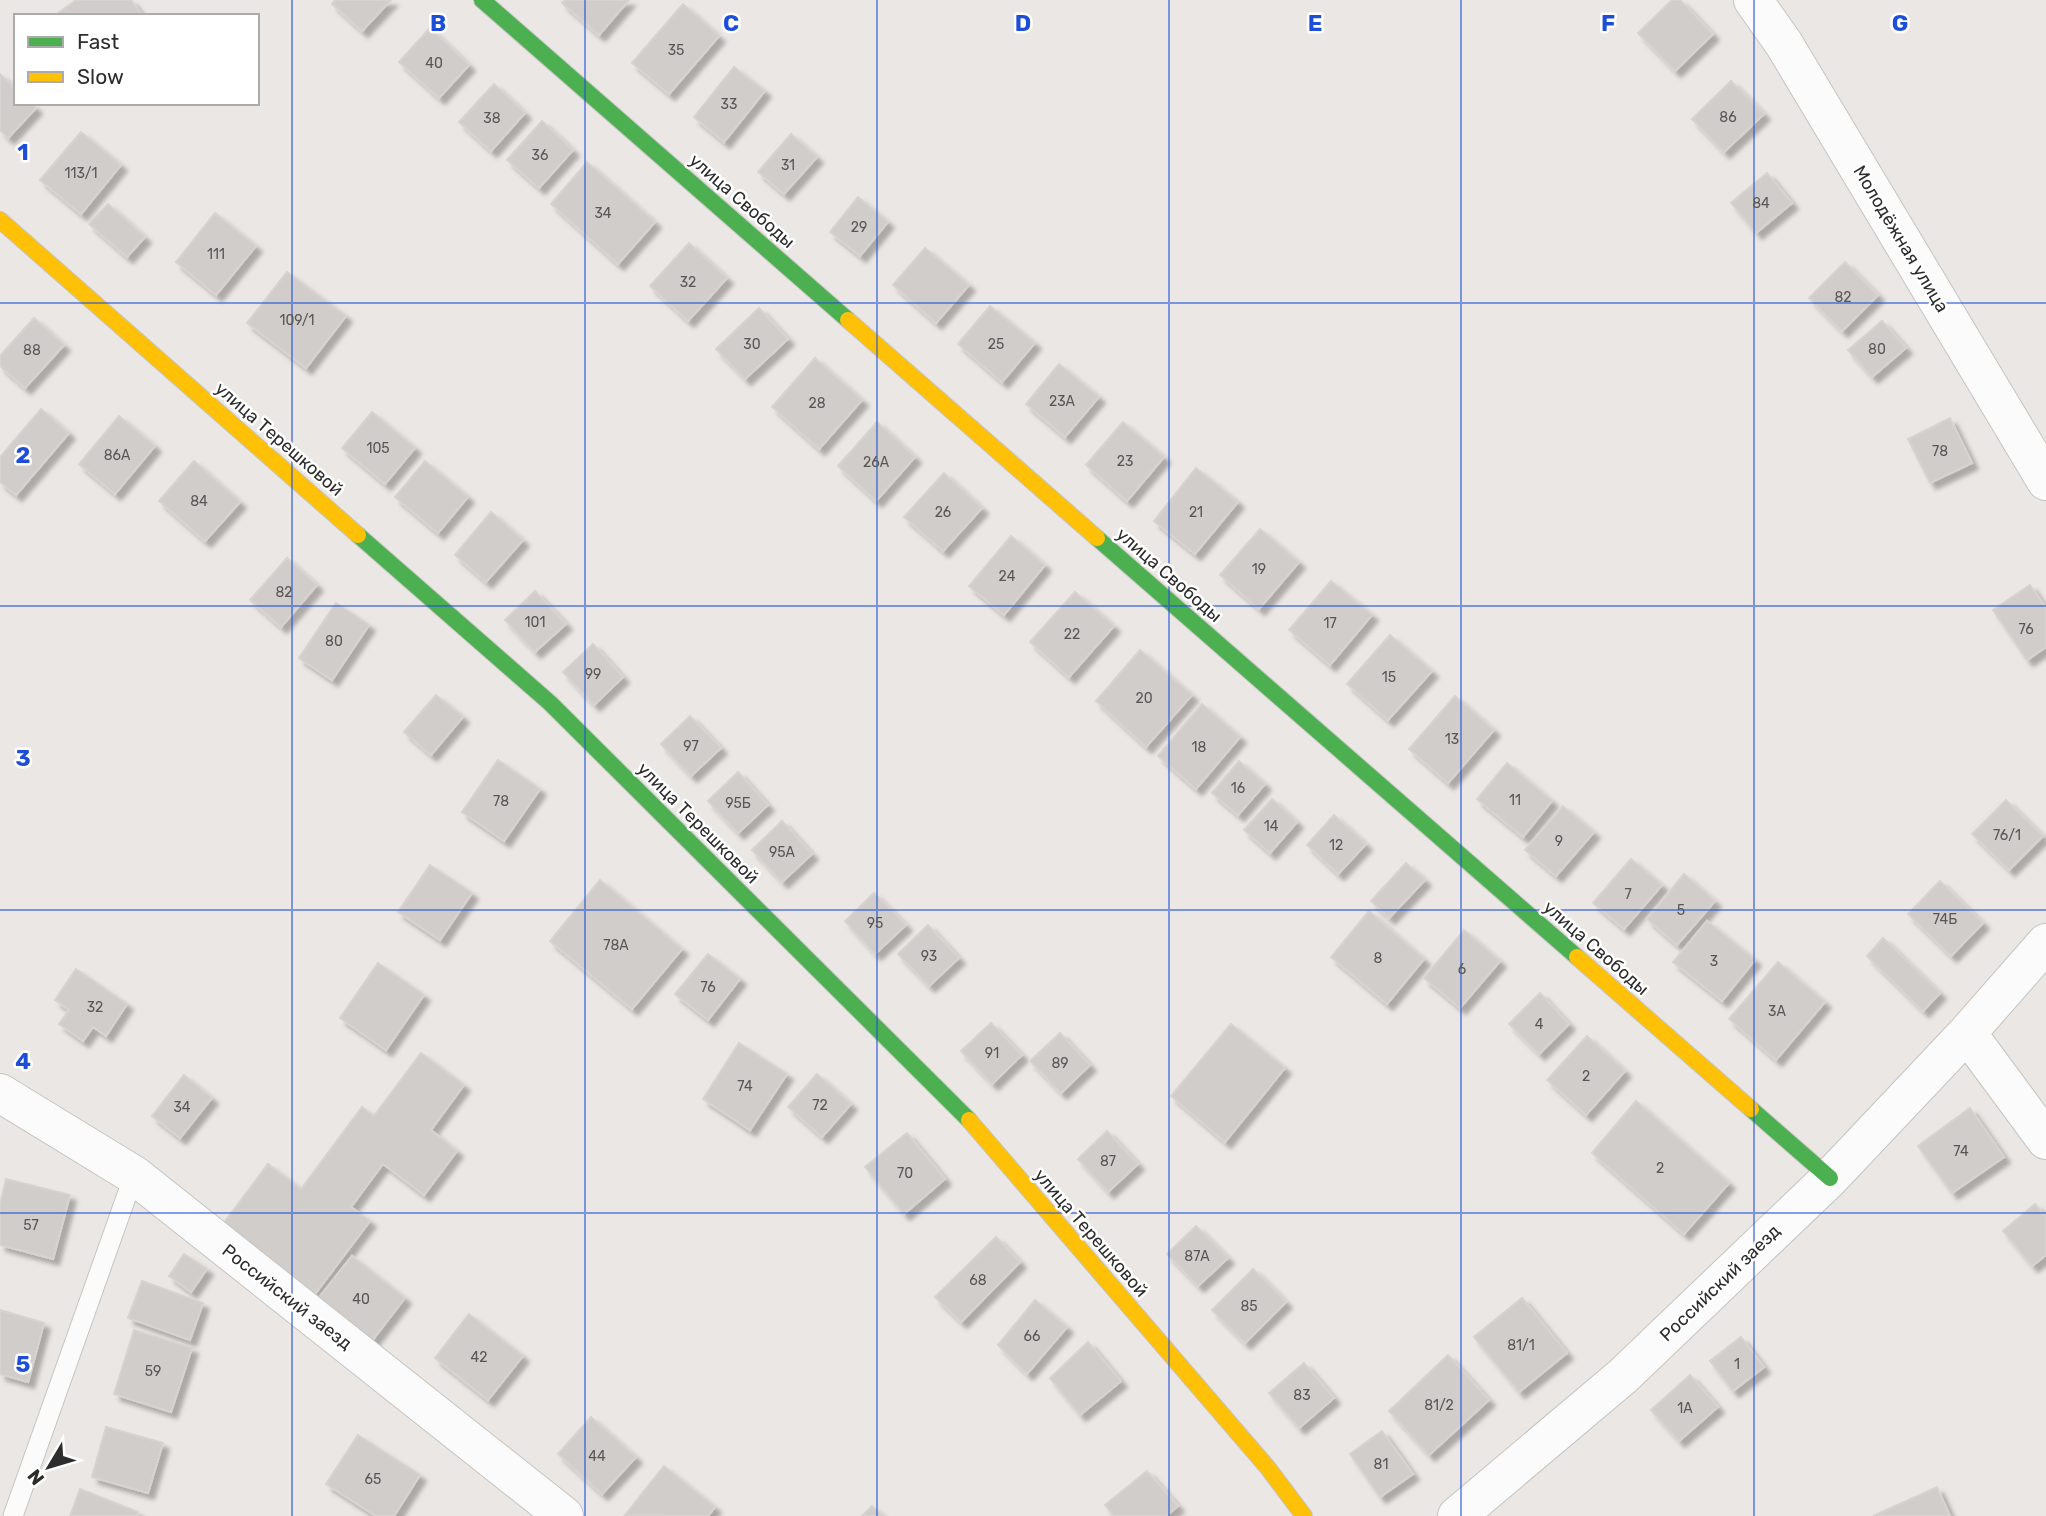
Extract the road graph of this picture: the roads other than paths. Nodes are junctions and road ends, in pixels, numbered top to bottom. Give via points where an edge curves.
1 (482, 0) edge
2 (1753, 0) edge
3 (0, 219) edge
4 (2046, 481) edge
5 (2046, 943) edge
6 (1967, 1033) junction
7 (0, 1093) edge
8 (2046, 1140) edge
9 (134, 1175) junction
10 (1830, 1178) junction
11 (13, 1516) edge
12 (564, 1516) edge
13 (1304, 1516) edge
14 (1457, 1516) edge

1 - 10 street, улица Свободы
2 - 4 street, Молодёжная улица via 1784,44
3 - 13 street, улица Терешковой via 580,732 965,1116 1268,1468
5 - 6 street
6 - 8 street
6 - 10 street, Российский заезд
7 - 9 street, Российский заезд
9 - 11 lane
9 - 12 street, Российский заезд
10 - 14 street, Российский заезд via 1623,1376

